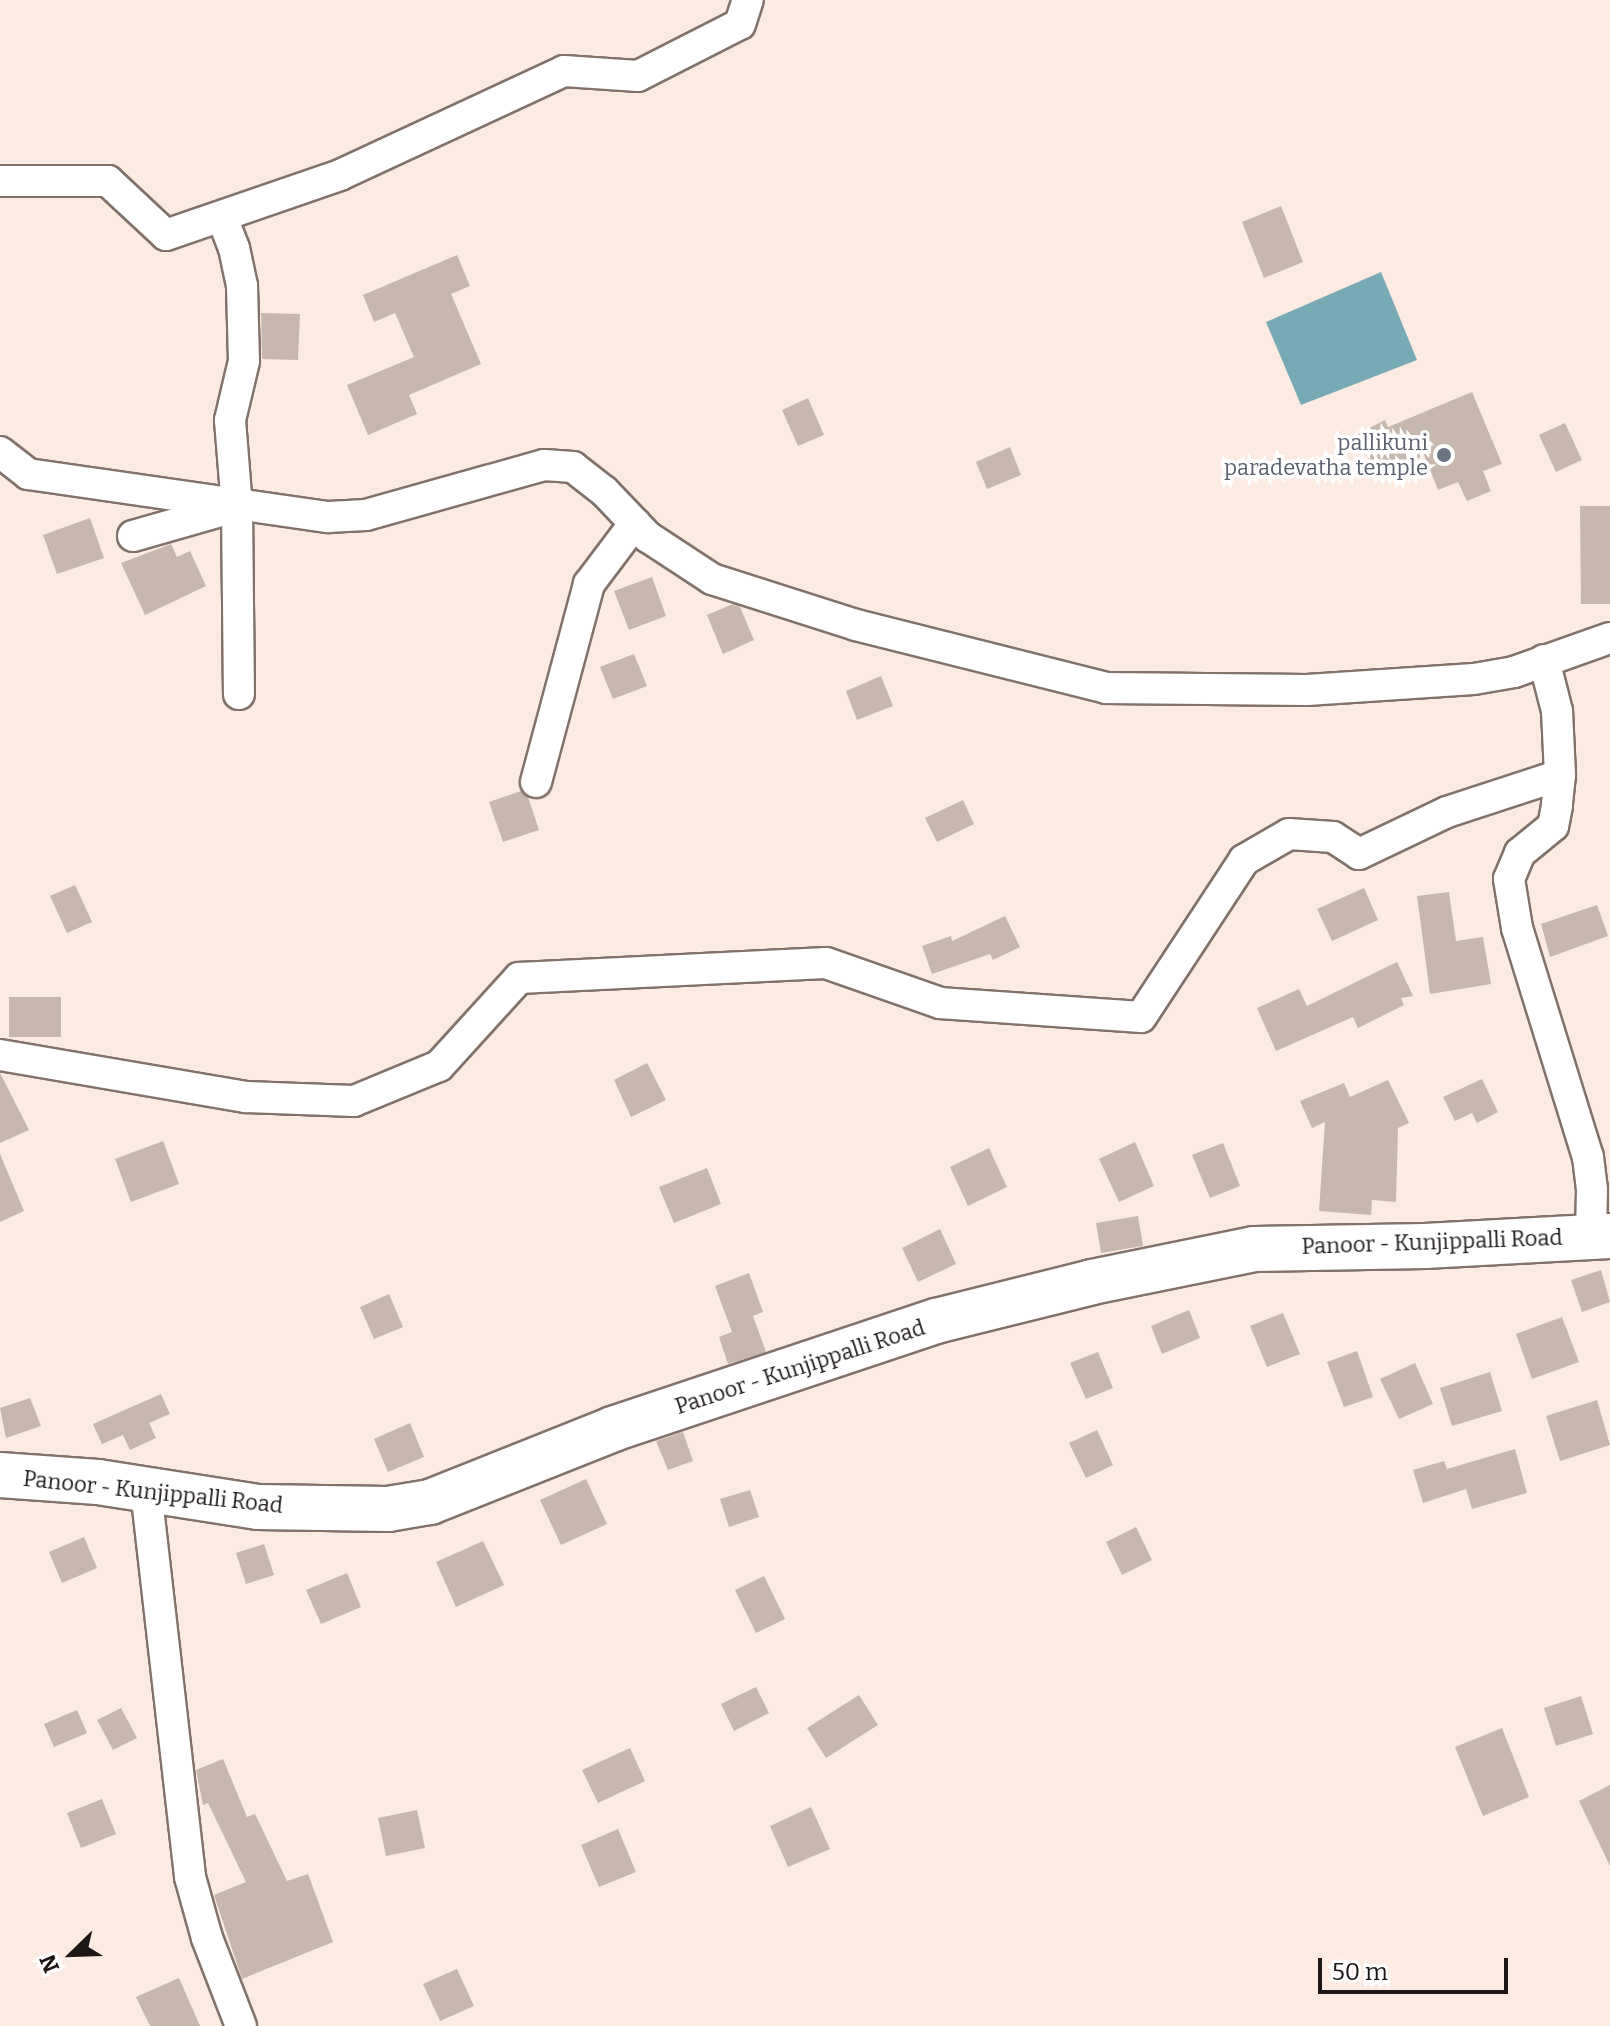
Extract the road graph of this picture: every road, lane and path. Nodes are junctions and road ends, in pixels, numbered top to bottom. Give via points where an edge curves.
1 (748, 0) edge
2 (0, 181) edge
3 (222, 217) junction
4 (0, 452) edge
5 (237, 507) junction
6 (635, 523) junction
7 (133, 536) dead end
8 (1610, 638) edge
9 (1544, 660) junction
10 (239, 694) dead end
11 (1560, 775) junction
12 (536, 782) dead end
13 (0, 1055) edge
14 (1601, 1236) edge
15 (0, 1475) edge
16 (146, 1490) junction
17 (241, 2026) edge

1 - 3 street via 740,24 638,76 564,71 340,175
2 - 3 street via 108,181 166,235
3 - 5 street via 242,286 244,361 230,420
4 - 5 street via 28,474
5 - 6 street via 328,517 366,515 544,465 573,467
5 - 7 street
5 - 10 street
6 - 9 street via 676,558 712,579 856,625 1106,688 1307,690 1443,681 1514,672
6 - 12 street via 589,584
8 - 9 street
9 - 11 street via 1557,711
11 - 13 street via 1447,812 1359,854 1333,837 1289,834 1244,860 1141,1017 940,1003 826,963 519,978 439,1066 354,1101 246,1097
11 - 14 street via 1553,826 1520,853 1509,879 1517,928 1588,1157
14 - 16 main road, Panoor - Kunjippalli Road via 1254,1249 992,1305 613,1429 430,1502 388,1509 258,1507
15 - 16 main road, Panoor - Kunjippalli Road
16 - 17 street via 190,1877

